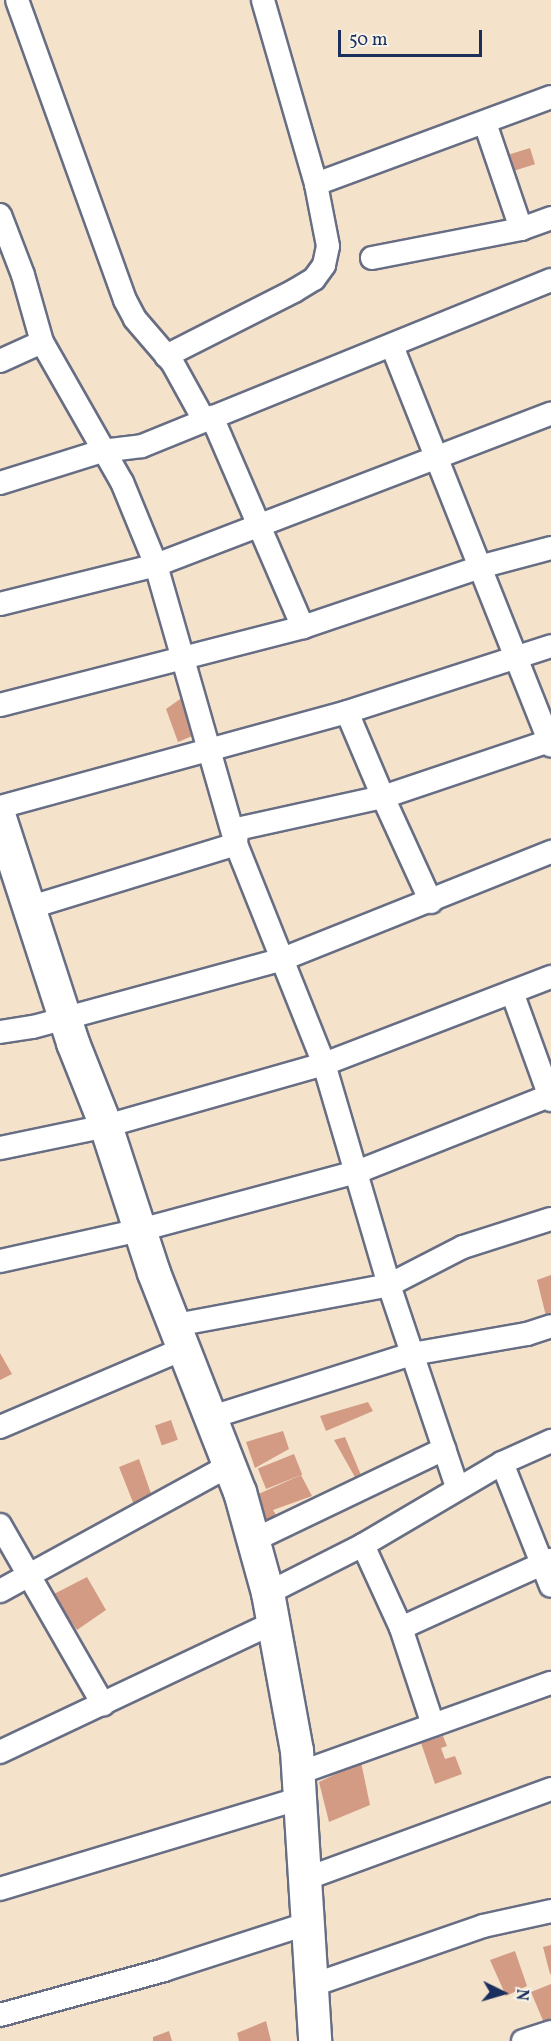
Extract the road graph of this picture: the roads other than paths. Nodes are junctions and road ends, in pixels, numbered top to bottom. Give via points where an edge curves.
1 (17, 0) edge
2 (263, 0) edge
3 (551, 97) edge
4 (485, 123) junction
5 (316, 184) junction
6 (0, 215) edge
7 (551, 219) edge
8 (521, 229) junction
9 (372, 258) dead end
10 (551, 280) edge
11 (42, 342) junction
12 (393, 346) junction
13 (166, 356) junction
14 (0, 361) edge
15 (551, 413) edge
16 (208, 418) junction
17 (102, 451) junction
18 (438, 455) junction
19 (0, 483) edge
20 (260, 524) junction
21 (551, 548) edge
22 (156, 566) junction
23 (483, 566) junction
24 (0, 604) edge
25 (303, 627) junction
26 (551, 646) edge
27 (182, 655) junction
28 (519, 657) junction
29 (0, 705) edge
30 (347, 712) junction
31 (550, 743) edge
32 (213, 752) junction
33 (383, 797) junction
34 (0, 807) edge
35 (0, 818) edge
36 (236, 844) junction
37 (551, 852) edge
38 (5, 858) edge
39 (431, 902) junction
40 (28, 908) junction
41 (284, 959) junction
42 (551, 977) edge
43 (512, 992) junction
44 (65, 1018) junction
45 (0, 1032) edge
46 (324, 1064) junction
47 (550, 1097) edge
48 (106, 1126) junction
49 (0, 1148) edge
50 (357, 1172) junction
51 (551, 1219) edge
52 (140, 1230) junction
53 (0, 1261) edge
54 (389, 1285) junction
55 (551, 1326) edge
56 (181, 1337) junction
57 (412, 1354) junction
58 (212, 1417) junction
59 (0, 1427) edge
60 (551, 1441) edge
61 (444, 1449) junction
62 (502, 1462) junction
63 (230, 1465) junction
64 (457, 1487) junction
65 (0, 1525) edge
66 (254, 1540) junction
67 (363, 1545) junction
68 (547, 1562) edge
69 (27, 1576) junction
70 (551, 1586) edge
71 (0, 1591) edge
72 (268, 1593) junction
73 (275, 1622) junction
74 (401, 1628) junction
75 (551, 1683) edge
76 (103, 1704) junction
77 (433, 1725) junction
78 (0, 1752) edge
79 (300, 1785) junction
80 (551, 1789) edge
81 (304, 1879) junction
82 (0, 1889) edge
83 (551, 1911) edge
84 (306, 1924) junction
85 (310, 1986) junction
86 (0, 2015) edge
87 (551, 2031) edge
88 (315, 2041) edge
89 (523, 2041) edge

1 - 13 street via 125,300 135,319
2 - 5 street
3 - 4 street
4 - 5 street
4 - 8 street
5 - 13 street via 328,246 324,265 314,279 230,327
6 - 11 street
7 - 8 street
8 - 9 street
10 - 12 street
11 - 14 street
11 - 17 street
12 - 16 street
12 - 18 street
13 - 16 street
15 - 18 street
16 - 17 street via 142,446
16 - 20 street
17 - 19 street
17 - 22 street via 125,489
18 - 20 street
18 - 23 street
20 - 22 street
20 - 25 street
21 - 23 street
22 - 24 street
22 - 27 street
23 - 25 street
23 - 28 street
25 - 27 street
26 - 28 street
27 - 29 street
27 - 32 street
28 - 30 street
28 - 31 street
30 - 32 street
30 - 33 street
31 - 33 street
32 - 34 street
32 - 36 street
33 - 36 street via 237,829
33 - 39 street
35 - 38 street
36 - 40 street
36 - 41 street
37 - 39 street
38 - 40 street
39 - 41 street
40 - 44 street
41 - 44 street
41 - 46 street
42 - 43 street
43 - 46 street
43 - 47 street
44 - 45 street
44 - 48 street
46 - 48 street
46 - 50 street
47 - 50 street
48 - 49 street
48 - 52 street
50 - 52 street
50 - 54 street
51 - 54 street via 463,1247
52 - 53 street
52 - 56 street
54 - 56 street
54 - 57 street
55 - 57 street via 527,1334
56 - 58 street
56 - 59 street
57 - 58 street
57 - 61 street
58 - 63 street
60 - 62 street
61 - 64 street
61 - 66 street
62 - 64 street
62 - 68 street
63 - 66 street
63 - 69 street
64 - 67 street
65 - 69 street
66 - 72 street
67 - 72 street
67 - 74 street
68 - 70 street
68 - 74 street
69 - 71 street
69 - 76 street
72 - 73 street
73 - 76 street
73 - 79 street
74 - 77 street
75 - 77 street
76 - 78 street
77 - 79 street
79 - 81 street
79 - 82 street
80 - 81 street
81 - 84 street
83 - 85 street via 483,1926
84 - 85 street
84 - 86 street via 165,1970
85 - 88 street
87 - 89 street

